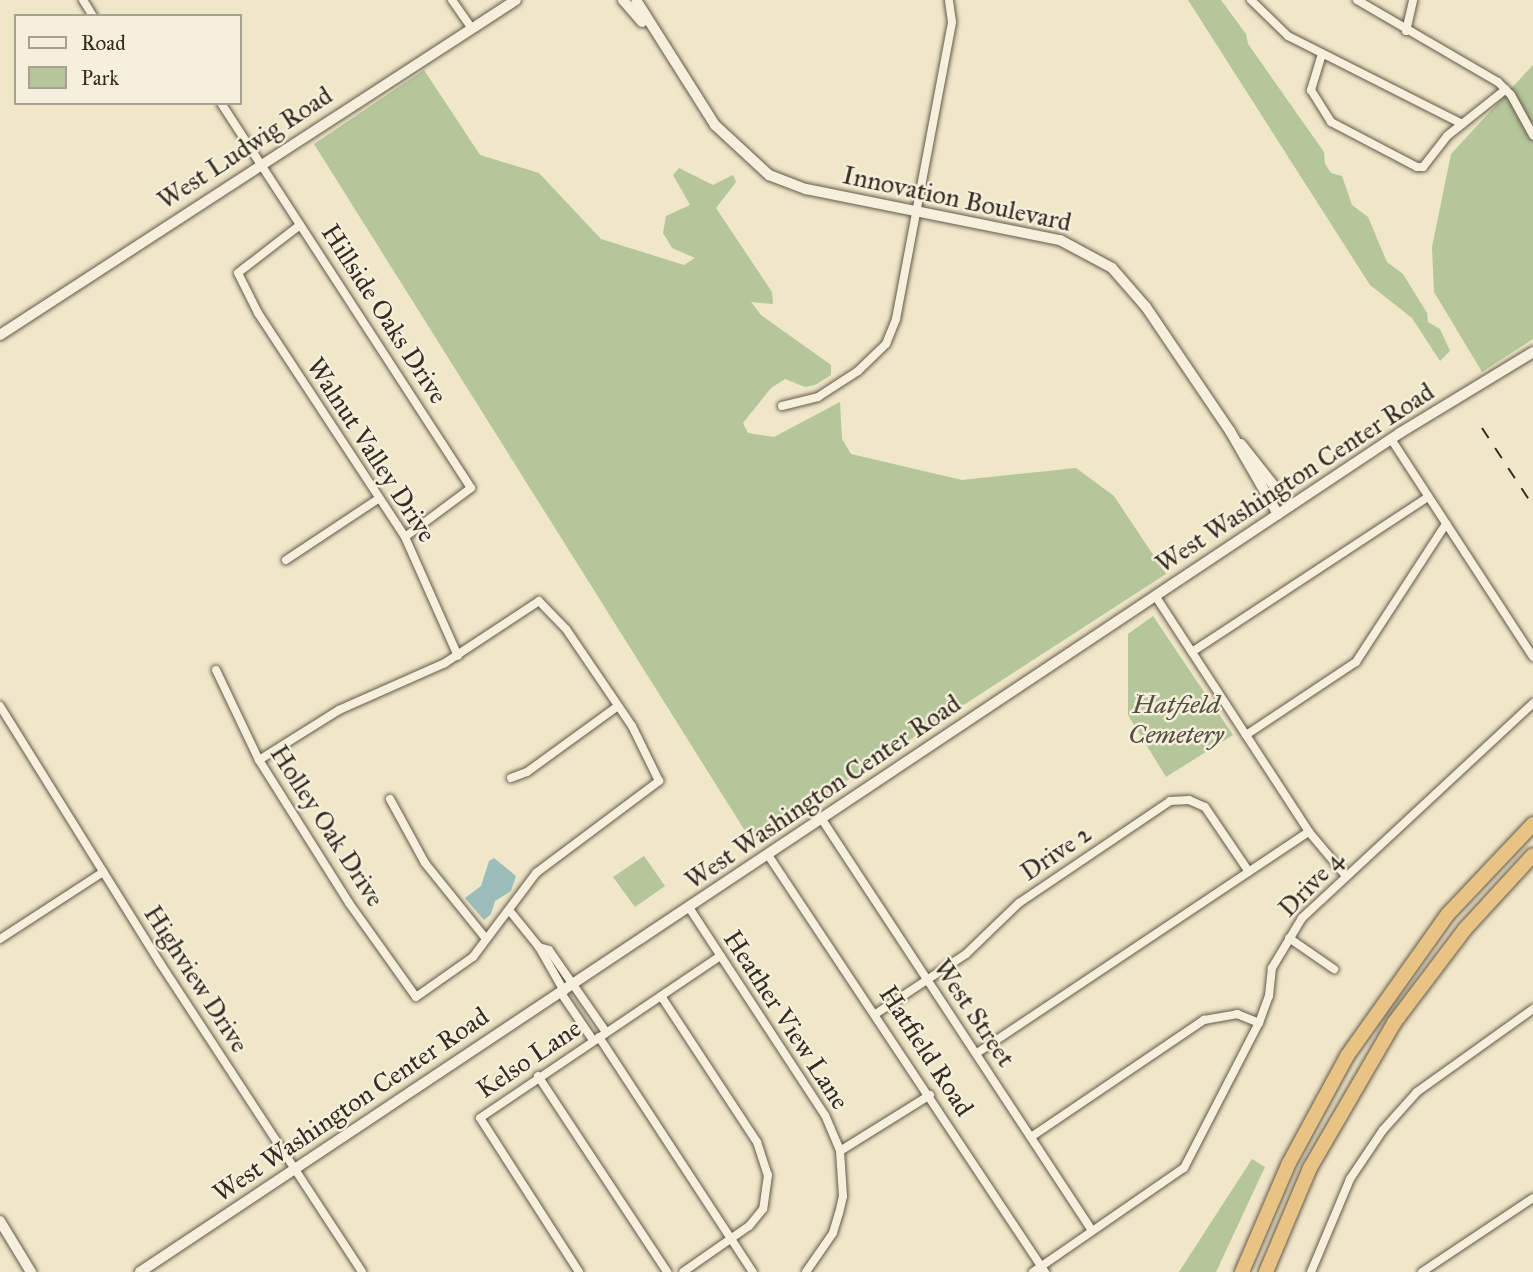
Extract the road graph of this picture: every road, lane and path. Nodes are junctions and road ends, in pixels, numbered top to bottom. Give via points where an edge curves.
1 (452, 0) edge
2 (516, 0) edge
3 (623, 0) edge
4 (636, 0) edge
5 (949, 0) edge
6 (1251, 0) edge
7 (1357, 0) edge
8 (1413, 0) edge
9 (472, 29) junction
10 (1406, 30) junction
11 (655, 37) junction
12 (1322, 54) junction
13 (1506, 89) junction
14 (222, 105) edge
15 (1462, 124) junction
16 (1533, 135) edge
17 (261, 163) junction
18 (916, 210) junction
19 (300, 225) junction
20 (0, 335) edge
21 (1533, 352) edge
22 (782, 407) dead end
23 (1230, 431) junction
24 (1391, 439) junction
25 (1428, 497) junction
26 (378, 499) junction
27 (1290, 506) junction
28 (1278, 514) junction
29 (1446, 524) junction
30 (405, 537) junction
31 (286, 560) dead end
32 (1156, 597) junction
33 (1192, 652) junction
34 (458, 656) junction
35 (1533, 657) edge
36 (216, 670) dead end
37 (1533, 703) edge
38 (0, 706) edge
39 (618, 706) junction
40 (1246, 735) junction
41 (259, 760) junction
42 (511, 778) dead end
43 (390, 799) dead end
44 (821, 818) junction
45 (1533, 824) edge
46 (1309, 832) junction
47 (768, 855) junction
48 (1533, 855) edge
49 (103, 872) junction
50 (1249, 872) junction
51 (1346, 876) junction
52 (690, 909) junction
53 (509, 910) junction
54 (1289, 938) junction
55 (0, 939) edge
56 (486, 939) junction
57 (720, 956) junction
58 (1334, 969) dead end
59 (926, 979) junction
60 (566, 989) junction
61 (661, 996) junction
62 (1533, 1009) edge
63 (877, 1013) junction
64 (1259, 1023) junction
65 (599, 1036) junction
66 (977, 1053) junction
67 (538, 1076) junction
68 (930, 1095) junction
69 (1031, 1137) junction
70 (840, 1151) junction
71 (296, 1170) junction
72 (1533, 1198) edge
73 (0, 1221) edge
74 (1093, 1230) junction
75 (732, 1239) junction
76 (1043, 1268) edge
77 (31, 1272) edge
78 (140, 1272) edge
79 (362, 1272) edge
80 (579, 1272) edge
81 (667, 1272) edge
82 (683, 1272) edge
83 (753, 1272) edge
84 (806, 1272) edge
85 (1033, 1272) edge
86 (1242, 1272) edge
87 (1266, 1272) edge
88 (1311, 1272) edge
89 (1422, 1272) edge

1 - 9 street
2 - 9 main road, West Ludwig Road
3 - 11 main road, Innovation Boulevard
4 - 11 main road, Innovation Boulevard
5 - 18 street via 952,22
6 - 12 street via 1274,26
7 - 10 street
8 - 10 street
9 - 17 main road, West Ludwig Road
10 - 13 street
11 - 18 main road, Innovation Boulevard via 715,125 769,175 806,189
12 - 15 street
12 - 15 street via 1311,90 1331,122 1410,165 1423,167 1438,144
13 - 15 street
13 - 16 street
14 - 17 street, Hillside Oaks Drive
17 - 19 street, Hillside Oaks Drive
17 - 20 main road, West Ludwig Road
18 - 22 street via 896,319 886,344 858,371 818,397
18 - 23 main road, Innovation Boulevard via 1060,240 1112,268 1146,307
19 - 26 street, Walnut Valley Drive via 239,273 258,313
19 - 30 street, Hillside Oaks Drive via 471,488
21 - 24 main road, West Washington Center Road
23 - 27 main road, Innovation Boulevard
23 - 28 main road, Innovation Boulevard
24 - 25 street
24 - 27 main road, West Washington Center Road
25 - 29 street
25 - 33 street
26 - 30 street, Walnut Valley Drive
26 - 31 street
27 - 28 main road, West Washington Center Road
28 - 32 main road, West Washington Center Road
29 - 35 street
29 - 40 street via 1356,662
30 - 34 street, Walnut Valley Drive
32 - 33 street
32 - 44 main road, West Washington Center Road
33 - 40 street
34 - 39 street via 539,601 566,628
34 - 41 street via 339,710
36 - 41 street, Holley Oak Drive
37 - 51 street, Drive 4
38 - 49 street, Highview Drive
39 - 42 street via 527,772
39 - 53 street via 659,781 536,873
40 - 46 street
41 - 56 street, Holley Oak Drive via 349,903 416,997 473,957
43 - 56 street via 425,863
44 - 47 main road, West Washington Center Road
44 - 59 street, West Street
45 - 86 highway via 1448,914 1347,1056 1289,1163
46 - 50 street
46 - 51 street
47 - 52 main road, West Washington Center Road
47 - 63 street, Hatfield Road
48 - 87 highway via 1465,929 1394,1023 1310,1168
49 - 55 street
49 - 71 street, Highview Drive
50 - 59 street, Drive 2 via 1205,807 1189,800 1170,801 1019,904 965,954
50 - 66 street
51 - 54 street, Drive 4 via 1302,918
52 - 57 street, Heather View Lane
52 - 60 main road, West Washington Center Road
53 - 56 street
53 - 60 street
54 - 58 street
54 - 64 street, Drive 4 via 1272,968 1269,996
57 - 61 street, Kelso Lane
57 - 70 street, Heather View Lane via 825,1115
59 - 63 street, Drive 2
59 - 66 street, West Street
60 - 65 street
60 - 65 street
60 - 71 main road, West Washington Center Road
61 - 65 street, Kelso Lane
61 - 75 street via 765,1158 768,1192 763,1209
62 - 88 street via 1417,1092 1383,1130 1350,1179
63 - 68 street, Hatfield Road
64 - 69 street via 1237,1014 1205,1020
64 - 74 street, Drive 4 via 1184,1168
65 - 67 street, Kelso Lane
65 - 75 street
66 - 69 street, West Street
67 - 80 street, Kelso Lane via 481,1118
67 - 81 street
68 - 70 street
68 - 76 street, Hatfield Road
69 - 74 street, West Street
70 - 84 street, Heather View Lane via 844,1196 833,1234
71 - 78 main road, West Washington Center Road
71 - 79 street, Highview Drive
72 - 89 street
73 - 77 main road
74 - 76 street, Drive 4
75 - 82 street
75 - 83 street
76 - 85 street, Drive 4

